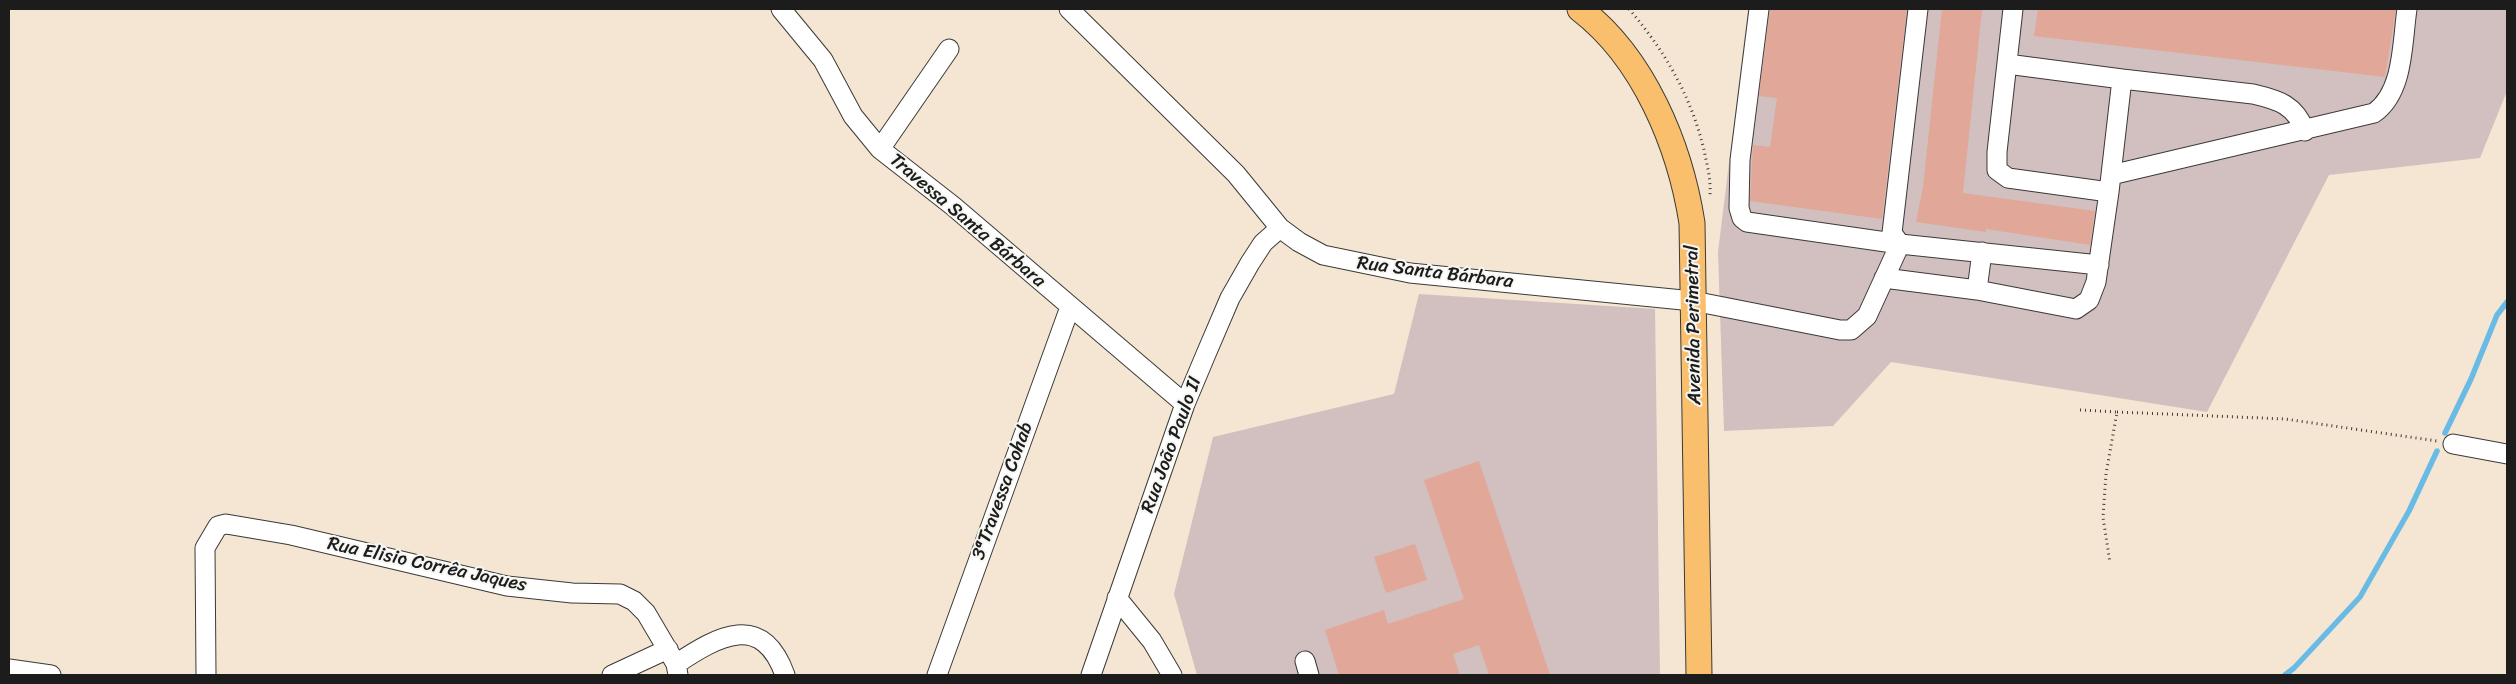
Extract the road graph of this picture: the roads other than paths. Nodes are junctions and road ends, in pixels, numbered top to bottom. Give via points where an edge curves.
1 (781, 9) edge
2 (1069, 9) edge
3 (1580, 9) edge
4 (1759, 9) edge
5 (1918, 9) edge
6 (2013, 9) edge
7 (2407, 9) edge
8 (949, 49) dead end
9 (2007, 64) junction
10 (2122, 79) junction
11 (2305, 131) junction
12 (880, 149) junction
13 (2110, 183) junction
14 (1280, 228) junction
15 (1900, 244) junction
16 (1982, 252) junction
17 (2098, 265) junction
18 (1884, 278) junction
19 (1977, 290) junction
20 (1693, 301) junction
21 (1070, 307) junction
22 (1185, 404) junction
23 (2453, 444) road end
24 (2507, 454) edge
25 (1117, 598) junction
26 (674, 663) edge
27 (9, 669) edge
28 (51, 675) edge
29 (206, 675) edge
30 (612, 675) edge
31 (785, 675) edge
32 (937, 675) edge
33 (1091, 675) edge
34 (1172, 675) edge
35 (1699, 675) edge

1 - 12 street, Travessa Santa Bárbara via 823,60 853,116
2 - 14 street, Rua Santa Bárbara via 1230,168
3 - 20 main road, Avenida Perimetral via 1622,51 1647,90 1670,138 1686,184 1692,223
4 - 15 street via 1740,160 1739,208 1742,218 1762,226
5 - 15 street via 1892,233
6 - 9 street
7 - 11 street via 2396,81 2386,105 2374,113
8 - 12 street
9 - 10 street
9 - 13 street via 1997,170 2008,178 2021,181
10 - 11 street via 2275,99 2300,117
10 - 13 street
11 - 13 street
12 - 21 street, Travessa Santa Bárbara
13 - 17 street
14 - 20 street, Rua Santa Bárbara via 1323,255 1410,273
14 - 22 street, Rua João Paulo II via 1263,243 1230,298
15 - 16 street
15 - 18 street, Rua Santa Bárbara
16 - 17 street
16 - 19 street
17 - 19 street via 2089,300 2076,309
18 - 19 street
18 - 20 street, Rua Santa Bárbara via 1868,316 1851,330
20 - 35 main road, Avenida Perimetral
21 - 22 street, Travessa Santa Bárbara
21 - 32 street, 3ªTravessa Cohab
22 - 25 street, Rua João Paulo II
23 - 24 street
25 - 33 street, Rua João Paulo II
25 - 34 street via 1152,641
26 - 29 street, Rua Elisio Corrêa Jaques via 646,613 634,601 620,594 507,586 226,524 218,526 205,548
26 - 30 street
26 - 31 street via 728,635 745,634 766,644
27 - 28 street

